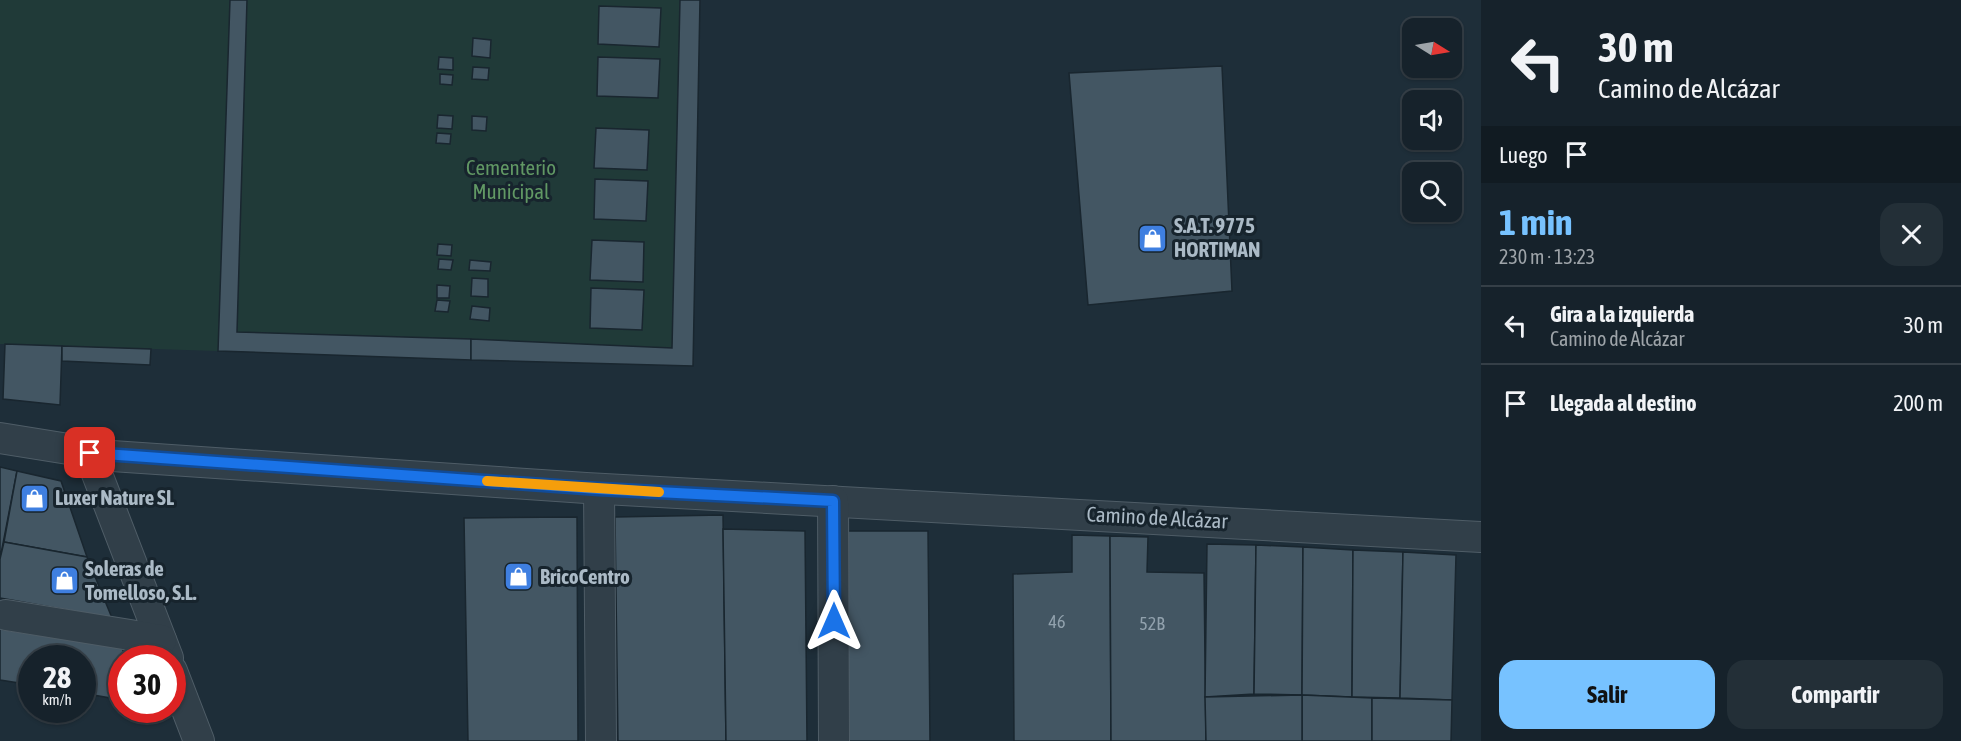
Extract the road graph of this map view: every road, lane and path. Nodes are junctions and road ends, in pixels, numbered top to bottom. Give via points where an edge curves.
1 (0, 438) edge
2 (90, 453) junction
3 (599, 489) junction
4 (833, 501) junction
5 (1481, 537) edge
6 (6, 615) dead end
7 (145, 645) edge
8 (162, 645) edge
9 (186, 707) edge
10 (199, 741) edge
11 (601, 741) edge
12 (834, 741) edge

1 - 2 street, Camino de Alcázar
2 - 3 street, Camino de Alcázar
2 - 8 street
3 - 4 street, Camino de Alcázar
3 - 11 street
4 - 5 street, Camino de Alcázar
4 - 12 street
6 - 7 street
9 - 10 street

